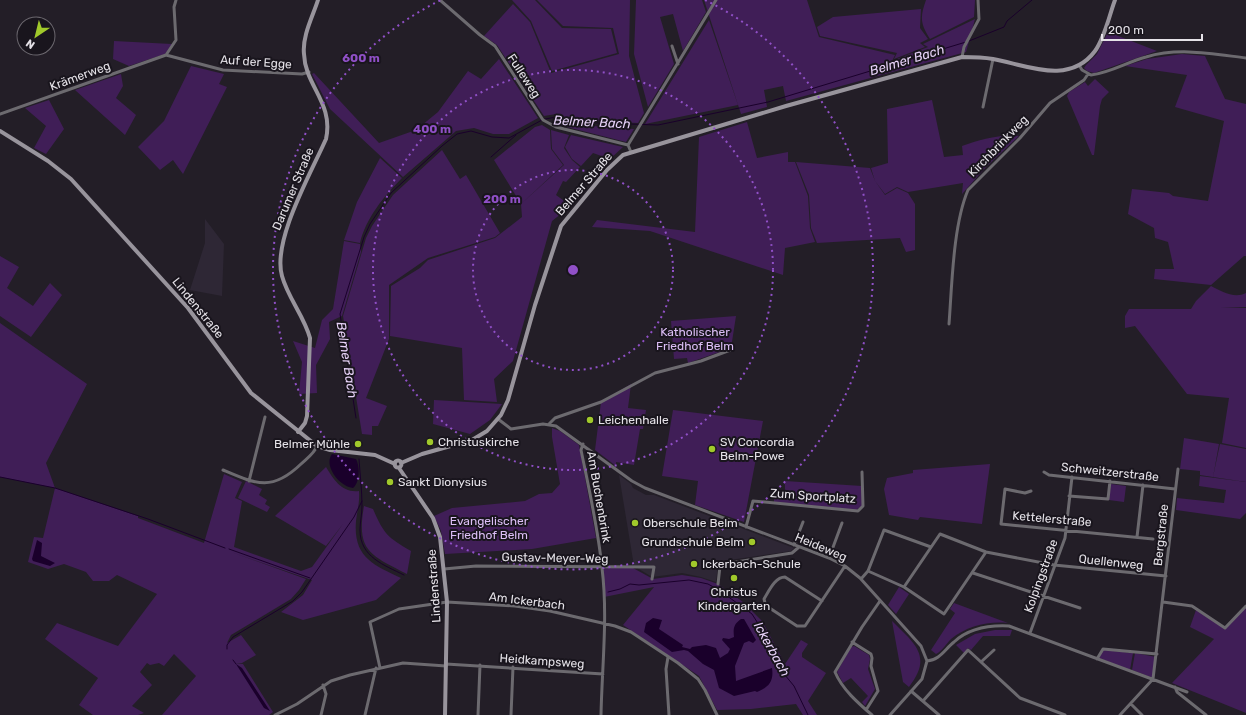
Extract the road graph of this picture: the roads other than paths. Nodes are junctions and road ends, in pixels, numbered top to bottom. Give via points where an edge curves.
1 (176, 0) edge
2 (318, 0) edge
3 (440, 0) edge
4 (716, 0) edge
5 (978, 0) edge
6 (1115, 0) edge
7 (672, 46) dead end
8 (166, 55) junction
9 (962, 57) junction
10 (1246, 58) edge
11 (993, 59) junction
12 (678, 64) junction
13 (1079, 65) junction
14 (309, 72) junction
15 (1088, 74) junction
16 (983, 107) dead end
17 (0, 114) edge
18 (0, 131) edge
19 (628, 145) junction
20 (631, 152) junction
21 (949, 324) dead end
22 (734, 349) dead end
23 (265, 417) dead end
24 (498, 419) junction
25 (549, 424) junction
26 (298, 432) junction
27 (583, 444) junction
28 (318, 446) junction
29 (401, 463) junction
30 (395, 464) junction
31 (399, 468) junction
32 (1178, 469) dead end
33 (223, 470) dead end
34 (862, 472) dead end
35 (1044, 472) dead end
36 (1072, 477) junction
37 (249, 481) junction
38 (1110, 481) junction
39 (1143, 485) junction
40 (1175, 489) junction
41 (1031, 491) dead end
42 (1069, 496) junction
43 (803, 522) dead end
44 (842, 524) dead end
45 (746, 527) junction
46 (1066, 530) junction
47 (1137, 537) junction
48 (1153, 539) dead end
49 (794, 545) junction
50 (799, 547) junction
51 (931, 547) junction
52 (986, 552) junction
53 (829, 558) junction
54 (845, 566) junction
55 (1054, 566) junction
56 (444, 568) junction
57 (602, 568) junction
58 (868, 571) junction
59 (973, 573) junction
60 (1166, 576) junction
61 (652, 579) dead end
62 (861, 579) junction
63 (718, 584) dead end
64 (904, 587) junction
65 (1043, 595) junction
66 (822, 601) junction
67 (880, 601) junction
68 (447, 602) junction
69 (1163, 602) junction
70 (1246, 606) edge
71 (1080, 608) dead end
72 (603, 625) junction
73 (1030, 632) junction
74 (852, 642) junction
75 (994, 650) dead end
76 (1157, 654) junction
77 (668, 657) junction
78 (1097, 659) junction
79 (927, 661) junction
80 (981, 662) junction
81 (446, 665) junction
82 (480, 665) junction
83 (513, 667) junction
84 (376, 668) junction
85 (380, 668) junction
86 (603, 674) junction
87 (1154, 679) junction
88 (323, 685) junction
89 (1175, 687) junction
90 (911, 691) junction
91 (1188, 692) dead end
92 (923, 701) junction
93 (1131, 704) junction
94 (866, 710) junction
95 (275, 715) edge
96 (320, 715) edge
97 (365, 715) edge
98 (445, 715) edge
99 (478, 715) edge
100 (511, 715) edge
101 (601, 715) edge
102 (669, 715) edge
103 (717, 715) edge
104 (872, 715) edge
105 (890, 715) edge
106 (939, 715) edge
107 (1065, 715) edge
108 (1120, 715) edge
109 (1142, 715) edge
110 (1206, 715) edge

1 - 8 street via 176,40
2 - 14 street, Darumer Straße via 304,44 304,59
3 - 19 street, Fulleweg via 495,46 547,123
4 - 12 street
5 - 9 street via 979,19 964,47
6 - 13 street, Belmer Straße via 1099,44
7 - 12 street
8 - 14 street, Auf der Egge via 223,70 271,74
8 - 17 street, Krämerweg
9 - 11 street, Belmer Straße
9 - 20 street, Belmer Straße
10 - 15 street via 1197,52 1162,53 1146,56 1096,75
11 - 13 street, Belmer Straße via 1052,71
11 - 16 street
12 - 19 street
13 - 15 street
14 - 26 street, Darumer Straße via 328,120 326,139 284,236 280,255 282,276 310,338 307,416
15 - 21 street, Kirchbrinkweg via 1084,80 1050,103 1020,138 968,190 955,256
18 - 26 street, Lindenstraße via 71,179 188,308 246,388
19 - 20 street
20 - 24 street, Belmer Straße via 616,161 561,226 534,305 508,400
22 - 25 street via 648,376 601,402 555,418
23 - 37 street
24 - 25 street via 511,429
24 - 29 street, Belmer Straße via 487,431 472,440 422,454
25 - 27 street, Heideweg
26 - 28 street, Lindenstraße
27 - 45 street, Heideweg via 645,488
27 - 57 street, Am Buchenbrink via 581,450
28 - 30 street, Lindenstraße via 330,450 375,455
28 - 37 street via 290,475 265,485
29 - 30 street via 397,461
29 - 31 street
30 - 31 street, Lindenstraße
31 - 56 street, Lindenstraße via 437,528
32 - 40 street, Bergstraße
33 - 37 street
34 - 45 street, Zum Sportplatz via 863,506 858,511 753,500
35 - 36 street, Schweitzerstraße via 1049,475
36 - 38 street, Schweitzerstraße
36 - 42 street, Kolpingstraße
38 - 39 street, Schweitzerstraße
38 - 42 street via 1108,499
39 - 40 street, Schweitzerstraße
39 - 47 street
40 - 60 street, Bergstraße
41 - 46 street, Kettelerstraße via 1025,493 1005,490 1001,524
42 - 46 street, Kolpingstraße
43 - 49 street
44 - 53 street
45 - 49 street, Heideweg
46 - 47 street, Kettelerstraße
46 - 55 street, Kolpingstraße
47 - 48 street, Kettelerstraße
49 - 50 street, Heideweg
50 - 53 street, Heideweg
50 - 63 street via 792,553 724,564 720,566
51 - 52 street, Quellenweg via 940,534
51 - 58 street via 884,530
51 - 64 street
52 - 55 street, Quellenweg
52 - 59 street
53 - 54 street, Heideweg
54 - 62 street, Heideweg
54 - 66 street
55 - 60 street, Quellenweg
55 - 65 street, Kolpingstraße
56 - 57 street, Gustav-Meyer-Weg
56 - 68 street, Lindenstraße
57 - 61 street, Gustav-Meyer-Weg via 654,567
57 - 72 street, Am Buchenbrink
58 - 62 street
58 - 64 street
59 - 64 street via 944,614
59 - 65 street
60 - 69 street, Bergstraße
62 - 67 street, Heideweg
65 - 71 street
65 - 73 street, Kolpingstraße
66 - 66 street via 804,626 800,627 764,603 777,579 781,577
67 - 74 street
67 - 79 street, Heideweg via 921,646
68 - 72 street, Am Ickerbach via 550,611 585,618
68 - 81 street, Lindenstraße
68 - 85 street, Am Ickerbach via 399,609 370,622
69 - 70 street via 1192,606 1225,628
69 - 76 street, Bergstraße
72 - 77 street, Am Ickerbach via 632,632
72 - 86 street, Am Buchenbrink
73 - 78 street
73 - 79 street via 1009,626 982,627 955,640 936,660
74 - 94 street via 871,654 872,658 871,666 878,691
74 - 94 street via 835,672 851,695
75 - 80 street
76 - 78 street via 1103,649
76 - 87 street, Bergstraße
77 - 102 street via 666,669
77 - 103 street, Am Ickerbach via 698,679
78 - 87 street
79 - 90 street via 924,674
80 - 92 street via 968,650
80 - 107 street via 1020,698
81 - 82 street, Heidkampsweg
81 - 85 street, Heidkampsweg via 403,663
81 - 98 street, Lindenstraße
82 - 83 street, Heidkampsweg
82 - 99 street
83 - 86 street, Heidkampsweg
83 - 100 street
84 - 85 street, Heidkampsweg
84 - 88 street, Heidkampsweg
84 - 97 street
86 - 101 street, Am Buchenbrink
87 - 89 street
87 - 93 street
88 - 95 street, Heidkampsweg via 297,704
88 - 96 street via 326,694
89 - 91 street
89 - 110 street via 1177,692
90 - 92 street
90 - 105 street
92 - 106 street
93 - 108 street
93 - 109 street
94 - 104 street

